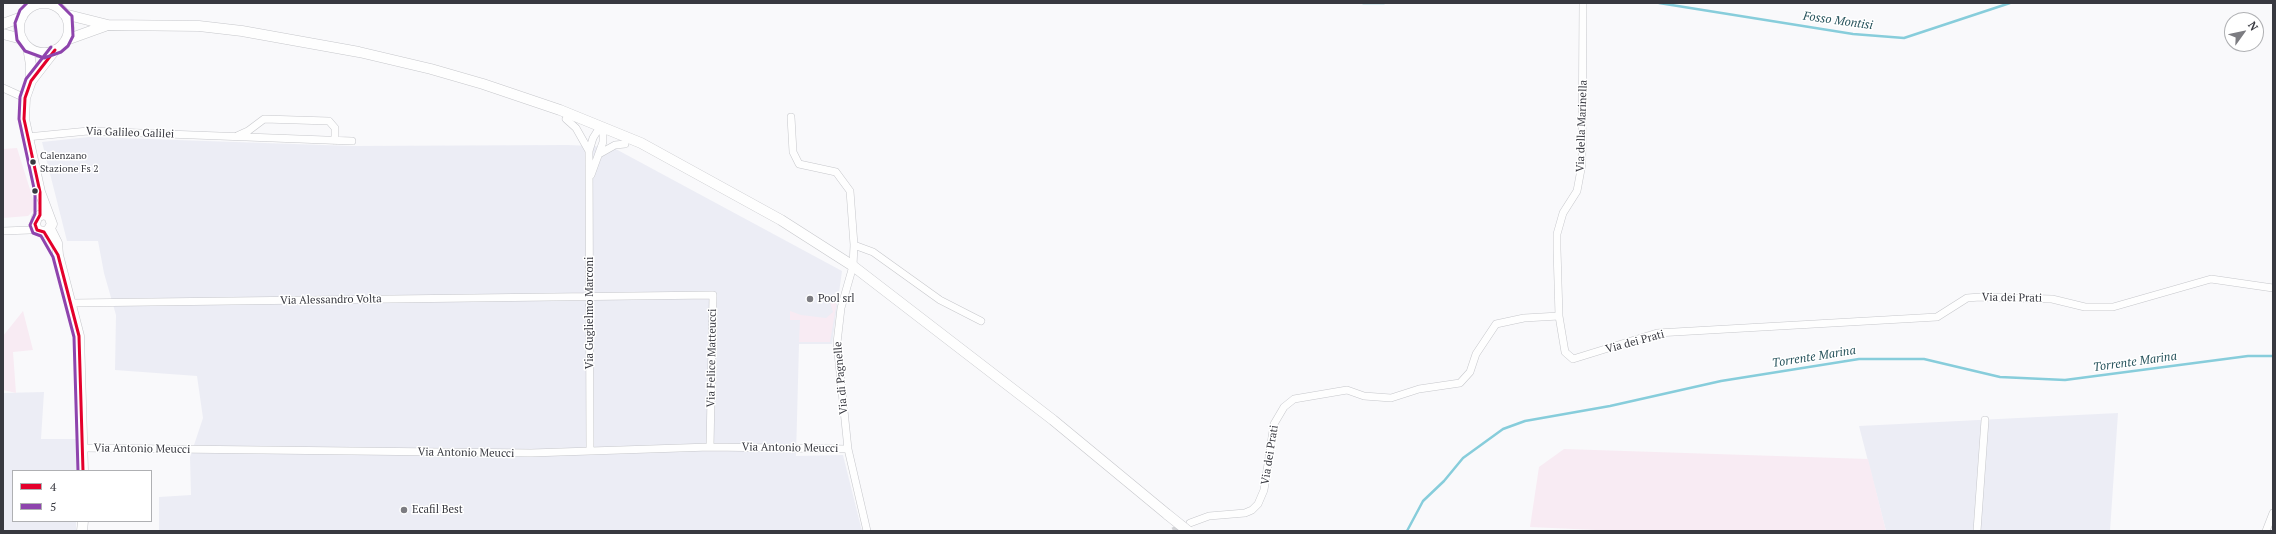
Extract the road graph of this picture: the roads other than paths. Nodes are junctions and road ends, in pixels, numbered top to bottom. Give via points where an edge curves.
1 (1584, 3) edge
2 (53, 4) edge
3 (23, 11) edge
4 (64, 14) junction
5 (3, 24) edge
6 (108, 25) junction
7 (3, 34) edge
8 (66, 40) junction
9 (25, 43) junction
10 (55, 50) junction
11 (31, 81) junction
12 (3, 88) edge
13 (25, 98) junction
14 (534, 102) junction
15 (791, 117) dead end
16 (566, 119) junction
17 (255, 125) junction
18 (601, 131) junction
19 (27, 137) junction
20 (233, 137) junction
21 (260, 138) junction
22 (335, 141) junction
23 (352, 141) dead end
24 (625, 144) junction
25 (589, 151) junction
26 (599, 154) junction
27 (670, 160) junction
28 (591, 175) junction
29 (44, 216) junction
30 (43, 230) junction
31 (3, 231) edge
32 (854, 245) junction
33 (853, 266) junction
34 (2273, 288) edge
35 (590, 296) junction
36 (72, 303) junction
37 (1559, 316) junction
38 (982, 321) dead end
39 (1985, 420) dead end
40 (710, 447) junction
41 (83, 448) junction
42 (848, 449) junction
43 (590, 450) junction
44 (83, 470) edge
45 (2273, 513) edge
46 (1189, 527) edge
47 (867, 531) edge
48 (1977, 531) edge
49 (2266, 531) edge

1 - 37 street, Via della Marinella via 1582,164 1577,191 1563,213 1557,234
2 - 3 main road via 38,4
2 - 4 main road
3 - 5 main road
3 - 9 main road via 20,32
4 - 6 main road
4 - 8 main road via 68,24
6 - 8 main road
6 - 14 main road via 199,26 359,52 431,69
7 - 9 main road
8 - 10 main road
9 - 10 main road via 44,53
9 - 11 main road via 31,65
10 - 11 main road
11 - 13 main road
12 - 13 street
13 - 19 main road via 24,119
14 - 16 main road
14 - 18 main road via 560,110
15 - 32 street, Via di Pagnelle via 793,152 799,164 836,172 850,191
16 - 18 main road
16 - 25 street, Via Guglielmo Marconi via 580,133
17 - 20 street, Via Galileo Galilei
17 - 21 street via 255,133
17 - 22 street, Via Galileo Galilei via 264,119 329,121 335,128
18 - 24 main road
18 - 25 street, Via Guglielmo Marconi
18 - 26 street, Via Guglielmo Marconi
18 - 27 main road via 641,143
19 - 20 street, Via Galileo Galilei via 88,131
19 - 29 main road
20 - 21 street, Via Galileo Galilei
21 - 22 street, Via Galileo Galilei
22 - 23 street, Via Galileo Galilei
24 - 26 street via 615,145
24 - 27 main road
25 - 28 street, Via Guglielmo Marconi
26 - 28 street, Via Guglielmo Marconi
27 - 33 main road via 781,220
28 - 35 street, Via Guglielmo Marconi
29 - 30 main road via 52,224
29 - 30 main road via 35,220
30 - 31 street
30 - 36 main road via 57,243
32 - 33 street, Via di Pagnelle
32 - 38 street via 873,252 940,300
33 - 42 street, Via di Pagnelle via 841,308 837,343
33 - 46 main road, bridge via 1053,420 1168,515
34 - 37 street, Via dei Prati via 2211,278 2113,307 2086,307 2052,299 1967,298 1937,317 1657,334 1573,359 1565,352
35 - 36 street, Via Alessandro Volta
35 - 40 street, Via Felice Matteucci via 713,295
35 - 43 street, Via Guglielmo Marconi
36 - 41 main road via 79,336
37 - 46 street, Via dei Prati via 1524,318 1496,324 1476,354 1470,372 1460,383 1419,389 1391,398 1364,396 1346,390 1294,399 1284,407 1274,424 1264,490 1258,504 1245,514 1208,516
39 - 48 street
40 - 42 street, Via Antonio Meucci
40 - 43 street, Via Antonio Meucci
41 - 43 street, Via Antonio Meucci via 531,454
41 - 44 main road
42 - 47 street, Via di Pagnelle
45 - 49 street

